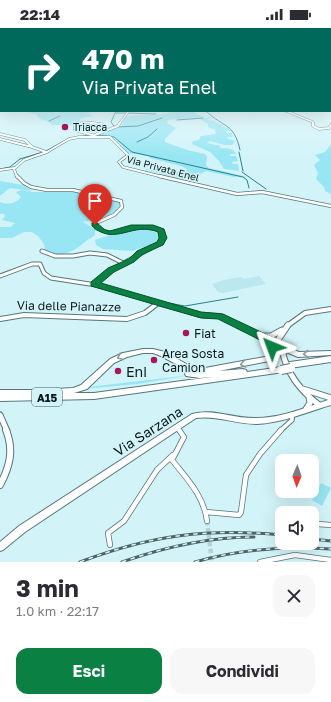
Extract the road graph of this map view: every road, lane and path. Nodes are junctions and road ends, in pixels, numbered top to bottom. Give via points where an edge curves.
1 (128, 112) edge
2 (288, 112) edge
3 (96, 124) junction
4 (102, 124) dead end
5 (80, 125) dead end
6 (331, 125) edge
7 (0, 134) edge
8 (92, 135) junction
9 (0, 140) edge
10 (32, 147) junction
11 (45, 151) junction
12 (14, 168) junction
13 (0, 170) edge
14 (331, 206) edge
15 (42, 251) dead end
16 (125, 264) junction
17 (0, 276) edge
18 (95, 284) junction
19 (158, 303) junction
20 (331, 309) edge
21 (0, 319) edge
22 (283, 330) junction
23 (262, 337) junction
24 (277, 347) junction
25 (331, 353) edge
26 (331, 358) edge
27 (331, 363) edge
28 (291, 367) junction
29 (281, 368) junction
30 (243, 372) junction
31 (189, 374) dead end
32 (38, 393) junction
33 (0, 394) edge
34 (93, 394) junction
35 (310, 395) junction
36 (0, 398) edge
37 (331, 398) edge
38 (331, 402) edge
39 (319, 405) junction
40 (306, 409) junction
41 (291, 413) junction
42 (0, 415) edge
43 (176, 427) junction
44 (173, 455) junction
45 (0, 485) edge
46 (206, 512) junction
47 (207, 521) tunnel mouth
48 (319, 524) edge
49 (331, 525) edge
50 (4, 540) edge
51 (110, 545) dead end
52 (0, 547) edge
53 (331, 560) edge
54 (260, 562) edge

1 - 8 street via 118,126
2 - 6 street via 313,122 313,126 317,128 330,128
3 - 4 street
3 - 5 street via 96,128 79,129
3 - 8 street via 84,122 75,126 78,132
7 - 10 street via 25,140
8 - 11 street, Via Privata Enel via 72,138
8 - 14 street, Via Privata Enel via 113,139 128,155 119,162 123,166 237,194 262,192
9 - 10 street
10 - 11 street
11 - 12 street, Via Privata Enel via 24,160
12 - 13 street
12 - 16 street via 18,177 34,189 82,191 92,196 121,201 122,207 117,213 96,223 96,228 103,232 110,233 143,226 161,231 163,241 160,244 140,253
15 - 16 street via 55,256 90,253 107,255
16 - 18 street via 111,270
17 - 18 street, Via delle Pianazze via 32,264 40,264 51,278
18 - 19 street, Via delle Pianazze
19 - 21 street, Via delle Pianazze via 145,313 127,319 24,315
19 - 23 street, Via delle Pianazze via 201,315 220,316
20 - 22 street via 315,310 300,315 289,322
22 - 23 street
22 - 24 street
23 - 24 street, Via delle Pianazze
25 -> 24 highway via 298,355
24 -> 32 highway via 272,358 200,371 186,368 153,351 143,351 112,361 84,387 73,391
24 - 35 street, Via delle Pianazze via 291,378
26 - 28 highway, A15
27 - 28 highway, A15
28 - 29 highway, A15, bridge
29 - 30 highway, A15
29 - 34 highway, A15
30 - 31 highway
30 - 34 highway, A15
32 - 33 highway, A15 / A15
32 - 34 highway, A15 / A15
34 - 36 highway, A15 / A15
35 - 37 street
35 - 39 street, Via delle Pianazze
35 - 40 street via 310,403
38 - 39 main road, Via Sarzana
39 - 40 main road, Via Sarzana
40 - 41 main road, Via Sarzana
41 - 43 main road, Via Sarzana via 258,421 200,414
41 - 46 street via 292,420 279,431 246,476 239,515
42 - 45 street via 7,428 12,450 12,461
43 - 44 street via 184,437
43 - 50 main road, Via Sarzana
44 - 46 street via 173,462 198,492
44 - 51 street via 157,468 118,529 108,532
46 - 47 street
48 - 49 street
50 - 52 main road, Via Sarzana
53 - 54 street via 293,554

